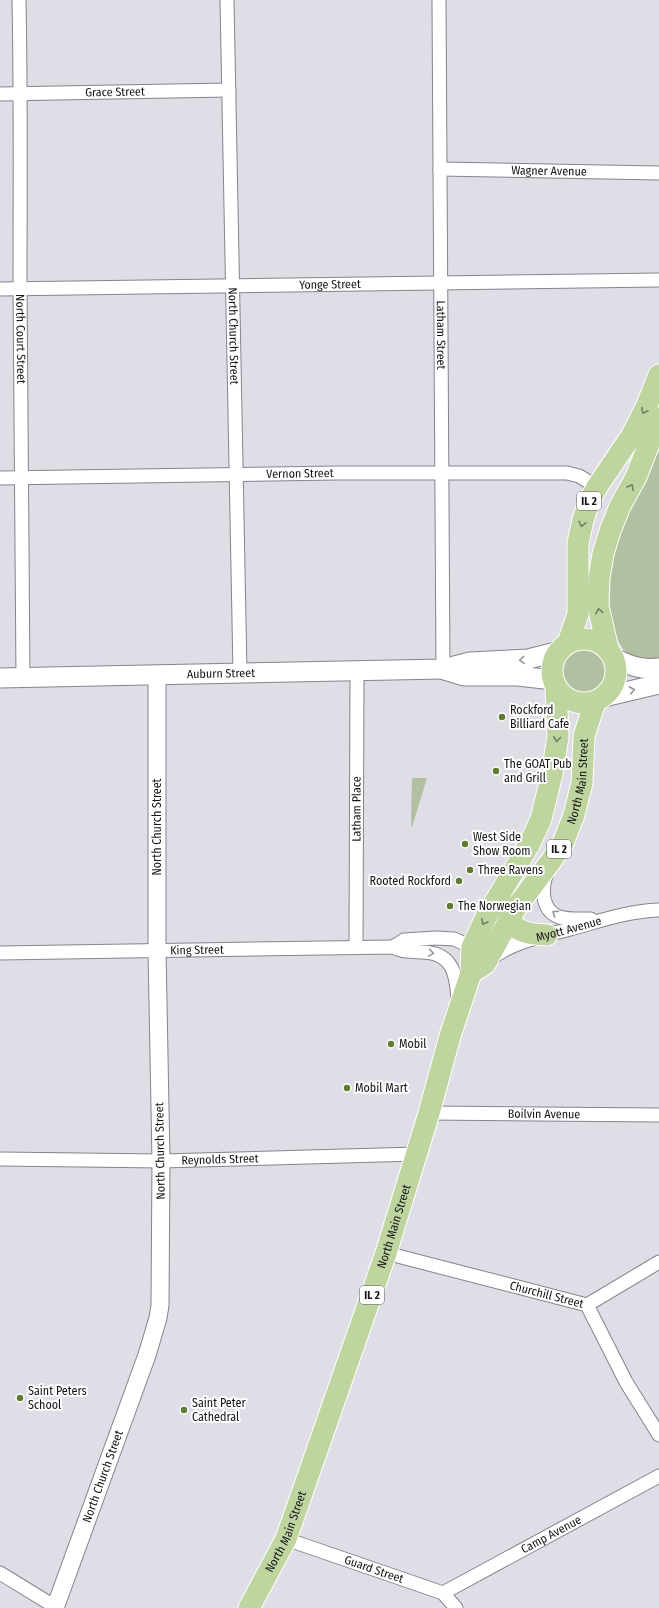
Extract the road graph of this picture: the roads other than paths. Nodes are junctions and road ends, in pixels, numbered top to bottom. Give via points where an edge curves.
1 (19, 0) edge
2 (227, 0) edge
3 (439, 0) edge
4 (229, 90) junction
5 (0, 94) edge
6 (21, 94) junction
7 (440, 169) junction
8 (659, 173) edge
9 (659, 280) edge
10 (442, 282) junction
11 (233, 286) junction
12 (0, 289) edge
13 (20, 289) junction
14 (659, 374) edge
15 (659, 418) edge
16 (442, 474) junction
17 (235, 475) junction
18 (0, 478) edge
19 (23, 478) junction
20 (597, 487) junction
21 (564, 647) junction
22 (611, 654) junction
23 (659, 668) edge
24 (443, 669) junction
25 (357, 671) junction
26 (240, 672) junction
27 (158, 675) junction
28 (0, 678) edge
29 (23, 678) junction
30 (555, 683) junction
31 (659, 684) edge
32 (600, 699) junction
33 (529, 844) junction
34 (551, 861) junction
35 (659, 910) edge
36 (606, 918) junction
37 (510, 920) junction
38 (547, 935) junction
39 (356, 947) junction
40 (393, 947) junction
41 (472, 947) junction
42 (157, 950) junction
43 (0, 953) edge
44 (478, 969) junction
45 (458, 1010) junction
46 (429, 1113) junction
47 (659, 1115) edge
48 (416, 1154) junction
49 (0, 1159) edge
50 (161, 1161) junction
51 (386, 1253) junction
52 (659, 1262) edge
53 (586, 1305) junction
54 (659, 1435) edge
55 (659, 1476) edge
56 (286, 1539) junction
57 (0, 1573) edge
58 (443, 1593) junction
59 (56, 1608) edge
60 (249, 1608) edge
61 (456, 1608) edge

1 - 6 street, North Court Street
2 - 4 street, North Church Street
3 - 7 street, Latham Street
4 - 6 street, Grace Street
4 - 11 street, North Church Street
5 - 6 street, Grace Street
6 - 13 street, North Court Street
7 - 8 street, Wagner Avenue
7 - 10 street, Latham Street
9 - 10 street, Yonge Street
10 - 11 street, Yonge Street
10 - 16 street, Latham Street
11 - 13 street, Yonge Street
11 - 17 street, North Church Street
12 - 13 street, Yonge Street
13 - 19 street, North Court Street
14 -> 20 main road, IL 2 via 632,435
22 -> 15 main road, IL 2 via 598,606 603,554 620,506 636,477
16 - 17 street, Vernon Street
16 - 20 street, Vernon Street via 567,473 579,476
16 - 24 street, Latham Street
17 - 19 street, Vernon Street
17 - 26 street, North Church Street
18 - 19 street, Vernon Street
19 - 29 street, North Court Street
20 -> 21 main road, IL 2 via 589,502 578,543 578,614
21 - 22 main road via 578,640 589,639 599,642
21 -> 24 main road, Auburn Street via 528,660 470,662
21 - 30 main road via 554,660 552,670
22 - 23 main road via 631,666
22 - 32 main road via 617,668 616,679 612,689
24 - 25 main road, Auburn Street
24 - 30 main road, Auburn Street via 464,676 518,676
25 - 26 main road, Auburn Street
25 - 39 street, Latham Place
26 - 27 main road, Auburn Street
27 - 29 main road, Auburn Street
27 - 42 street, North Church Street
28 - 29 main road, Auburn Street
30 - 32 main road via 565,697 574,702 585,704
30 -> 33 main road, North Main Street / IL 2 via 558,737 552,774 540,819
32 -> 31 main road
32 - 34 main road, North Main Street / IL 2 via 584,736 582,783 574,815 563,843
33 - 37 main road via 526,860 510,893
33 -> 41 main road, North Main Street / IL 2 via 486,917
36 -> 34 street via 559,917 546,906 543,888
34 - 37 main road, North Main Street / IL 2
35 - 36 street, Myott Avenue via 644,910
36 - 38 street, Myott Avenue
37 - 38 main road via 523,932
37 - 44 main road, North Main Street / IL 2
38 - 44 street, Myott Avenue via 510,947
39 - 40 street, King Street
39 - 42 street, King Street
40 - 41 street, King Street via 404,940 436,938 454,939
40 -> 45 street, King Street via 400,951 437,953 443,957 453,971
41 - 44 main road, North Main Street / IL 2
42 - 43 street, King Street
42 - 50 street, North Church Street
44 - 45 main road, North Main Street / IL 2
45 - 46 main road, North Main Street / IL 2
46 - 47 street, Boilvin Avenue
46 - 48 main road, North Main Street / IL 2
48 - 50 street, Reynolds Street
48 - 51 main road, North Main Street / IL 2
49 - 50 street, Reynolds Street
50 - 59 street, North Church Street via 161,1294 158,1318
51 - 53 street, Churchill Street
51 - 56 main road, North Main Street / IL 2
52 - 53 street
53 - 54 street, Churchill Street via 626,1382
55 - 58 street, Camp Avenue
56 - 58 street, Guard Street
56 - 60 main road, North Main Street / IL 2
57 - 59 street
58 - 61 street

